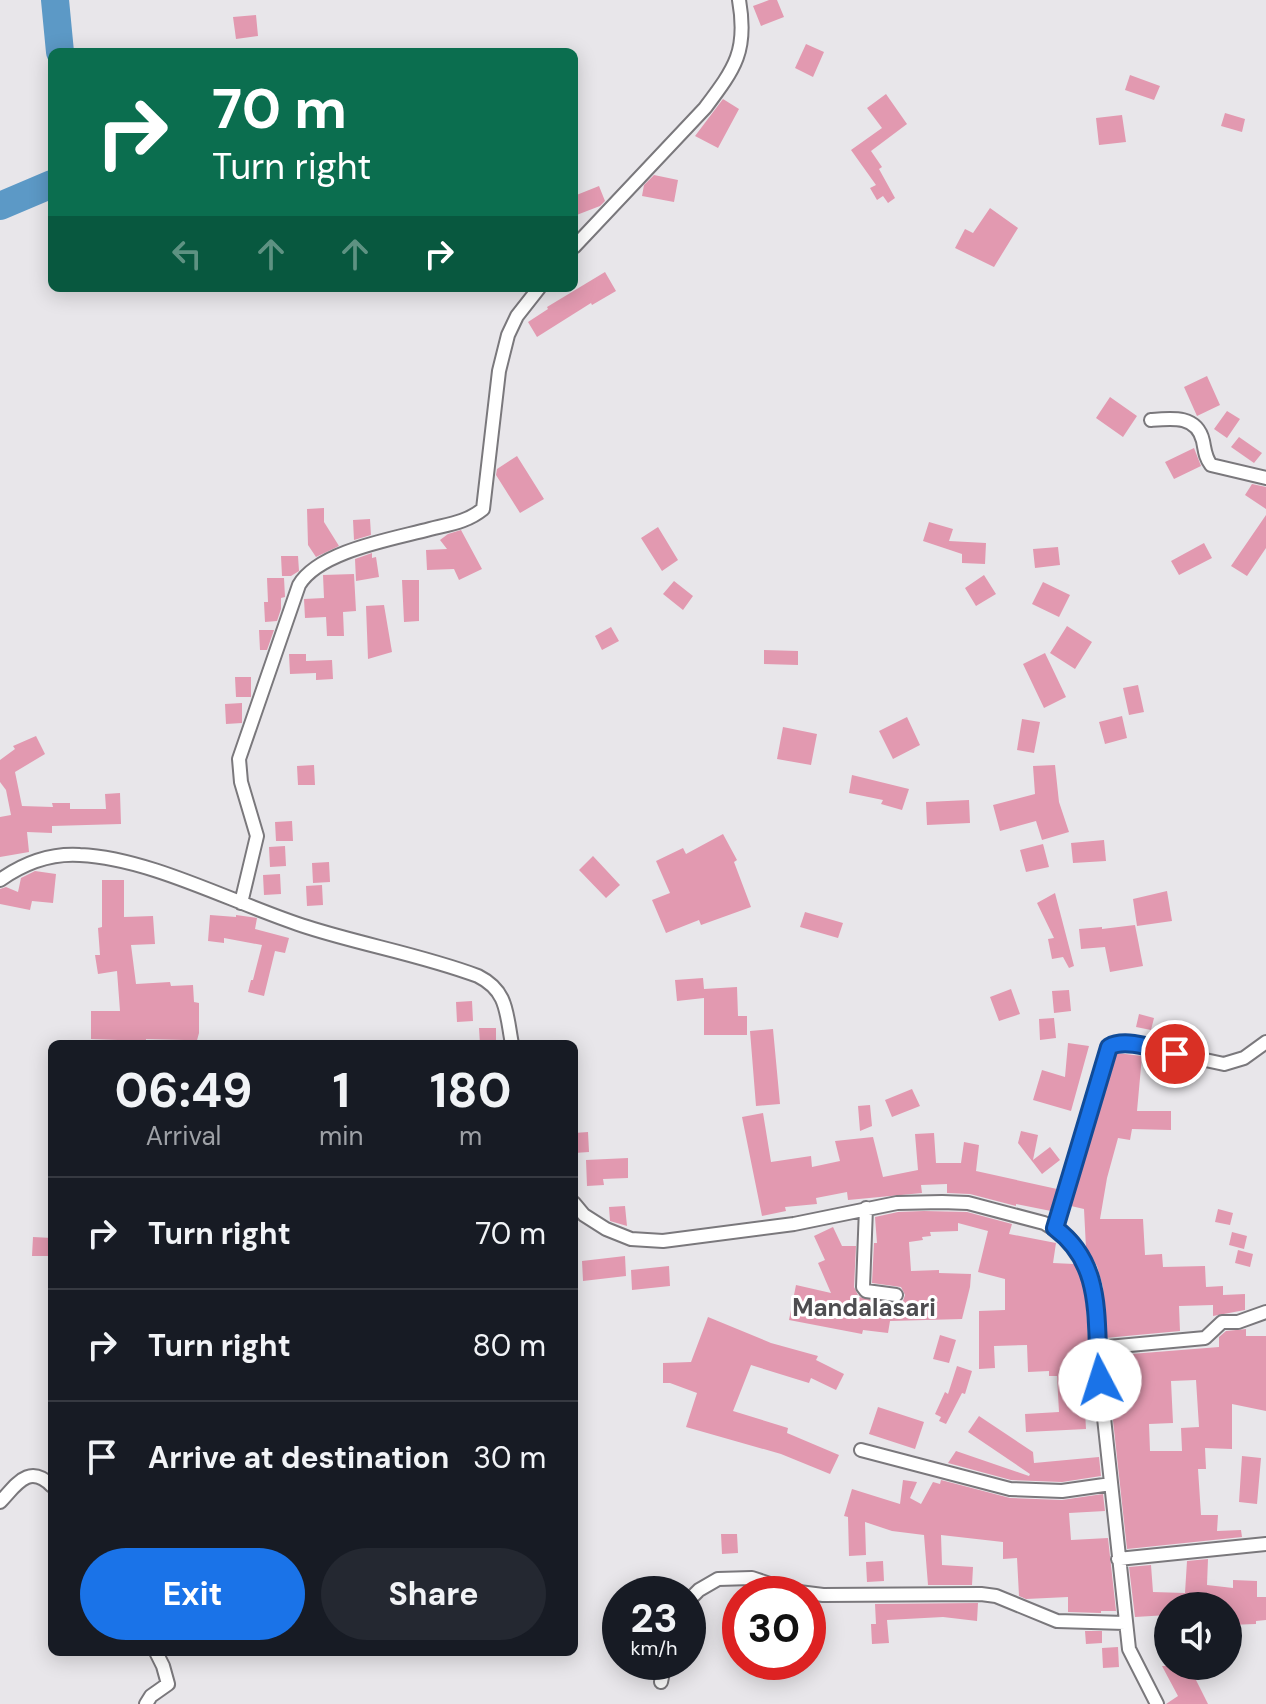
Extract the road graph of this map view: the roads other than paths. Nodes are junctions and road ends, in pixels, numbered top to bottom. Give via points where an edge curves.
1 (739, 0) edge
2 (578, 243) edge
3 (536, 292) edge
4 (1151, 420) dead end
5 (1266, 478) edge
6 (0, 880) edge
7 (241, 903) junction
8 (511, 1040) edge
9 (1266, 1042) edge
10 (578, 1208) edge
11 (866, 1208) junction
12 (1055, 1228) junction
13 (896, 1295) dead end
14 (1266, 1312) edge
15 (1097, 1348) junction
16 (861, 1450) dead end
17 (48, 1484) edge
18 (1111, 1484) junction
19 (0, 1502) edge
20 (1266, 1544) edge
21 (1118, 1559) junction
22 (706, 1586) edge
23 (1125, 1623) junction
24 (158, 1656) edge
25 (146, 1704) edge
26 (1157, 1704) edge

1 - 2 street via 742,46 723,84
3 - 7 street via 508,335 499,371 483,509 463,521 349,552 304,575 299,585 239,759 257,836
4 - 5 street via 1186,420 1196,426 1211,465
6 - 7 street via 48,856 106,857
7 - 8 street via 493,983 502,996
9 - 12 street via 1224,1064 1126,1043 1109,1047
10 - 11 street via 606,1229 631,1239 663,1241 794,1224
11 - 12 street via 968,1203
11 - 13 street via 863,1287
12 - 15 street via 1070,1239 1089,1270
14 - 15 street via 1222,1322 1205,1338
15 - 18 street
16 - 18 street via 1010,1489 1062,1491
17 - 19 street via 23,1478
18 - 21 street
20 - 21 street
21 - 23 street
22 - 23 street via 718,1579 752,1578 823,1595 981,1594 1057,1621
23 - 26 street via 1129,1649
24 - 25 street via 168,1684

